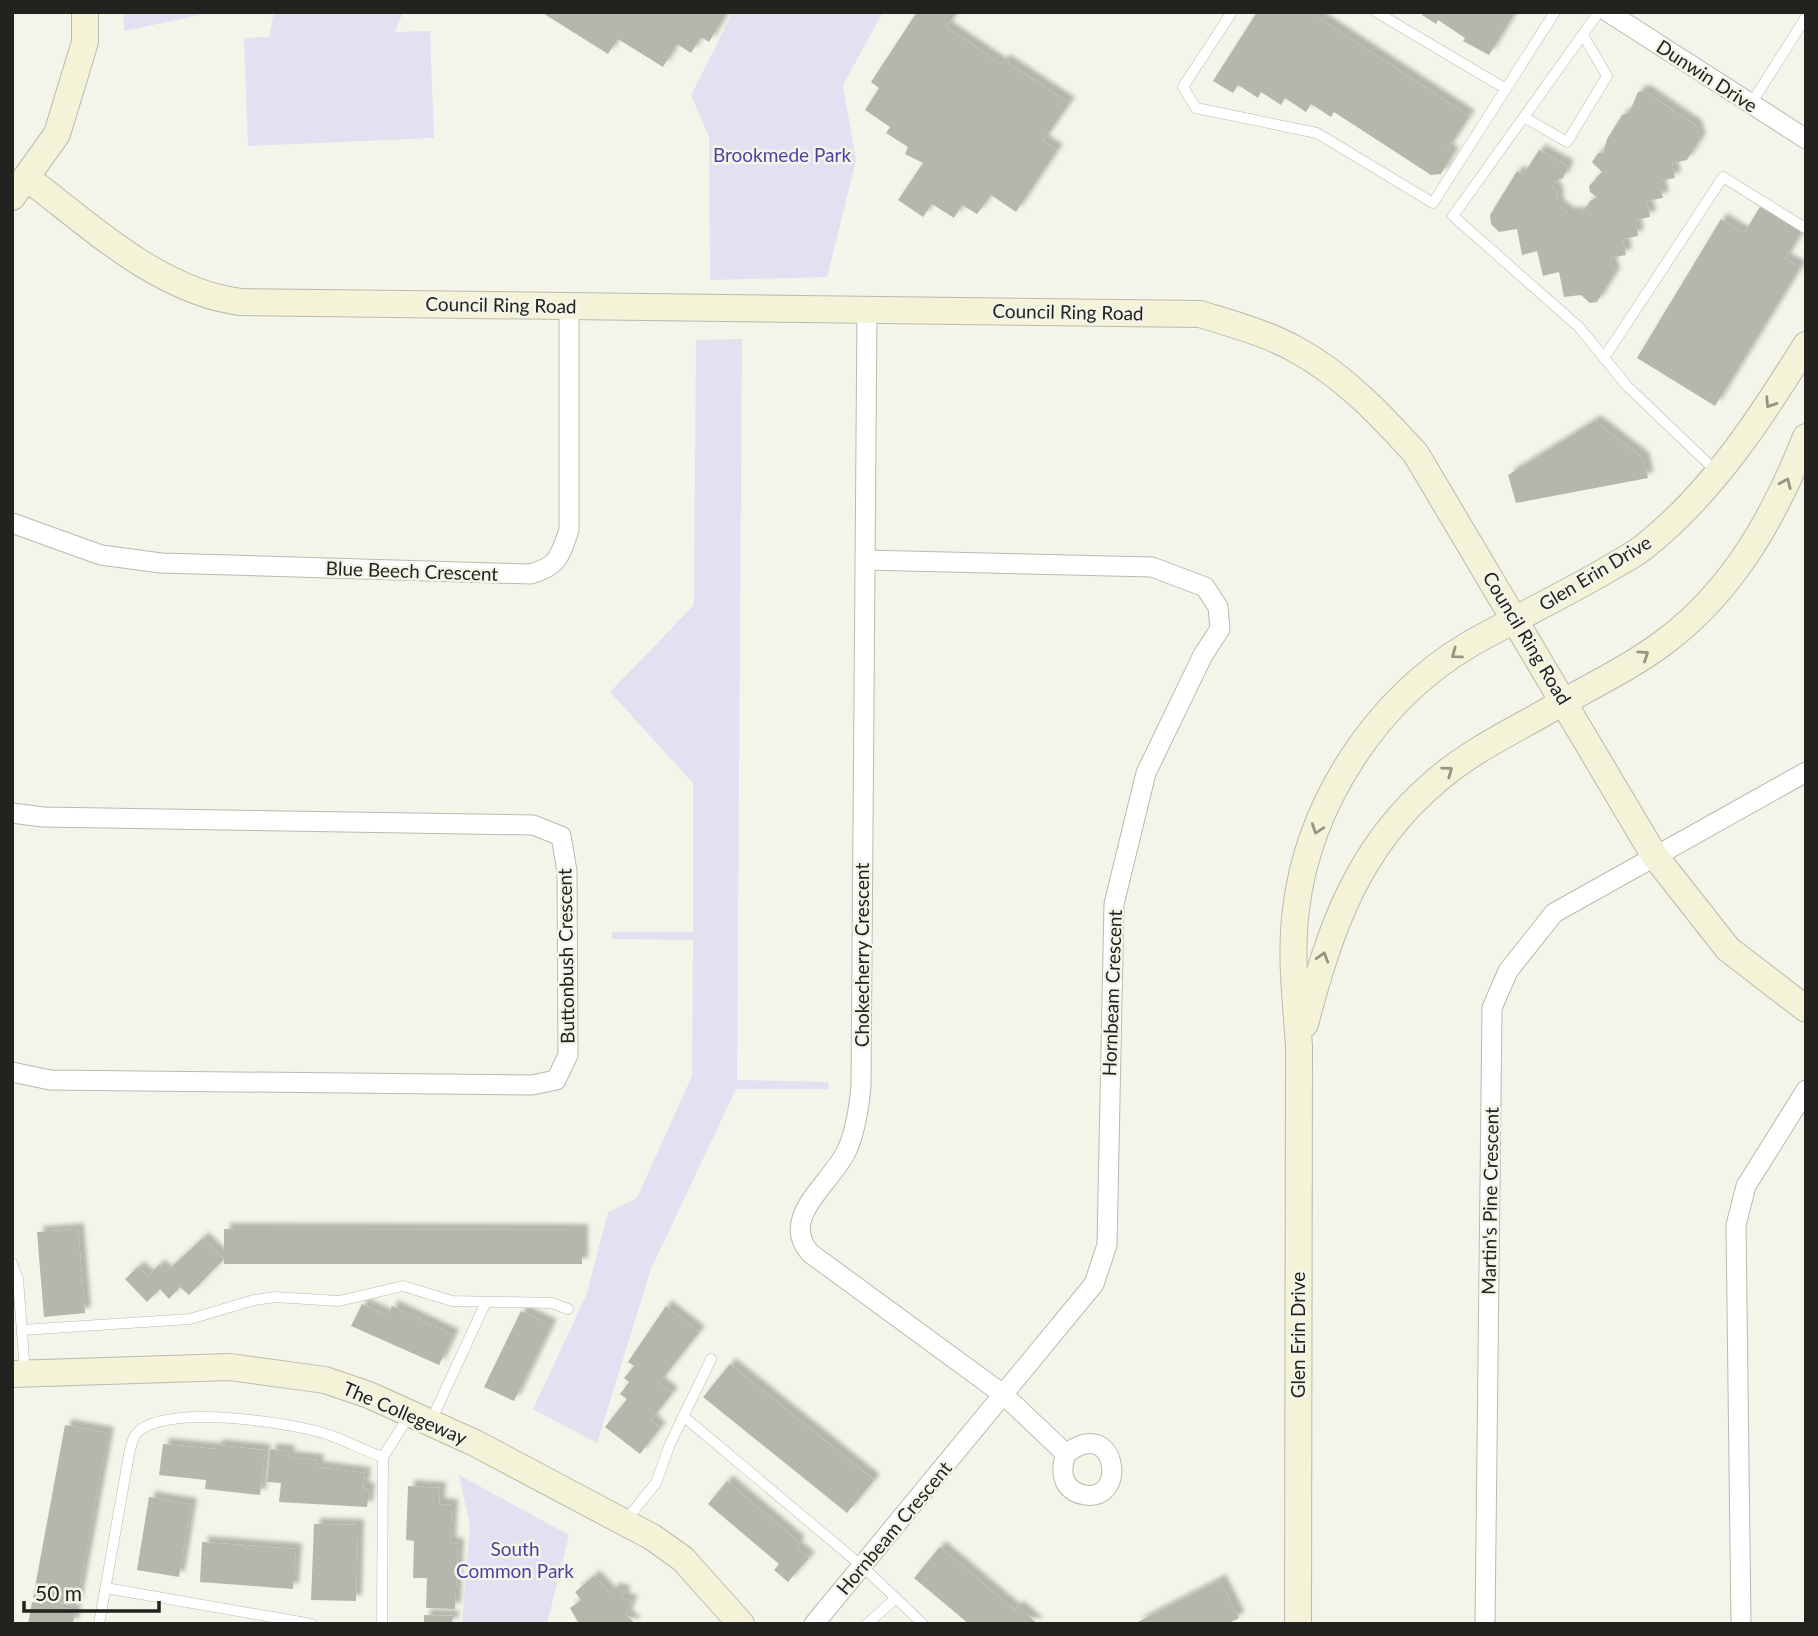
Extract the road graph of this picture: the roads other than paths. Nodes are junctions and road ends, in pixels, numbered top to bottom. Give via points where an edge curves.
1 (85, 12) edge
2 (1233, 12) edge
3 (1376, 12) edge
4 (1555, 12) edge
5 (1599, 12) edge
6 (1608, 12) edge
7 (1806, 16) edge
8 (1583, 34) junction
9 (1506, 89) junction
10 (1751, 104) junction
11 (1524, 117) junction
12 (1806, 139) edge
13 (17, 182) edge
14 (1805, 228) edge
15 (569, 306) junction
16 (867, 310) junction
17 (1806, 345) edge
18 (1604, 358) junction
19 (1804, 448) edge
20 (1716, 471) junction
21 (12, 523) edge
22 (865, 560) junction
23 (1514, 619) junction
24 (1565, 701) junction
25 (1806, 772) edge
26 (12, 813) edge
27 (1654, 855) junction
28 (1806, 1009) edge
29 (1299, 1046) junction
30 (12, 1072) edge
31 (1806, 1090) edge
32 (12, 1263) edge
33 (485, 1304) junction
34 (568, 1309) dead end
35 (22, 1330) junction
36 (711, 1359) dead end
37 (19, 1374) edge
38 (1004, 1395) junction
39 (683, 1416) junction
40 (421, 1417) junction
41 (1066, 1454) dead end
42 (383, 1457) junction
43 (626, 1521) junction
44 (862, 1566) junction
45 (106, 1588) junction
46 (896, 1598) junction
47 (99, 1624) edge
48 (312, 1624) edge
49 (382, 1624) edge
50 (741, 1624) edge
51 (814, 1624) edge
52 (867, 1624) edge
53 (923, 1624) edge
54 (1298, 1624) edge
55 (1485, 1624) edge
56 (1741, 1624) edge

1 - 13 street via 85,42 57,134
2 - 9 lane via 1183,87 1196,108 1317,133 1433,204
3 - 9 lane
4 - 9 lane
5 - 8 lane
6 - 10 street, Dunwin Drive
7 - 10 lane
8 - 11 lane
8 - 11 lane via 1607,76 1567,142
10 - 12 street, Dunwin Drive
11 - 18 lane via 1453,216 1579,327
13 - 15 street, Council Ring Road via 139,262 216,299
14 - 18 lane via 1723,177
15 - 16 street, Council Ring Road
15 - 21 street, Blue Beech Crescent via 569,530 561,555 548,569 530,574 161,563 100,555
16 - 22 street, Chokecherry Crescent
16 - 23 street, Council Ring Road via 1200,314 1295,349 1338,377 1416,454
17 -> 20 street, Glen Erin Drive via 1766,410
18 - 20 lane
24 -> 19 street, Glen Erin Drive via 1666,641 1717,593 1761,534
20 - 23 street, Glen Erin Drive via 1675,520 1643,548
22 - 38 street, Chokecherry Crescent via 858,1117 847,1152 799,1221 801,1243
22 - 38 street, Hornbeam Crescent via 1152,567 1205,587 1218,607 1220,629 1146,773 1114,904 1107,1245 1094,1284
23 - 24 street, Council Ring Road
23 -> 29 street, Glen Erin Drive via 1424,677 1387,712 1358,750 1325,807 1296,908 1293,955
24 - 27 street, Council Ring Road
29 -> 24 street, Glen Erin Drive via 1332,928 1368,859 1405,811 1469,757
25 - 27 street, Martin's Pine Crescent
26 - 30 street, Buttonbush Crescent via 56,818 533,825 561,836 567,871 568,936 568,1055 556,1080 532,1085 50,1080
27 - 28 street, Council Ring Road via 1728,949
27 - 55 street, Martin's Pine Crescent via 1554,913 1508,971 1492,1008
29 - 54 street, Glen Erin Drive
31 - 56 street via 1746,1186 1736,1225
32 - 35 lane via 18,1279
33 - 34 lane via 552,1303
33 - 35 lane via 452,1301 403,1286 338,1301 254,1300 190,1319
33 - 40 lane
35 - 37 lane
36 - 39 lane
37 - 40 street, The Collegeway via 186,1366 279,1371 326,1380
38 - 41 street, Chokecherry Crescent
38 - 44 street, Hornbeam Crescent
39 - 43 lane via 656,1483
39 - 44 lane
40 - 42 lane
40 - 43 street, The Collegeway
42 - 45 lane via 331,1435 270,1422 212,1417 172,1419 147,1427 136,1434 130,1449
42 - 49 lane
43 - 50 street, The Collegeway via 683,1559
44 - 46 lane
44 - 51 street, Hornbeam Crescent
45 - 47 lane
45 - 48 lane
46 - 52 lane
46 - 53 lane

